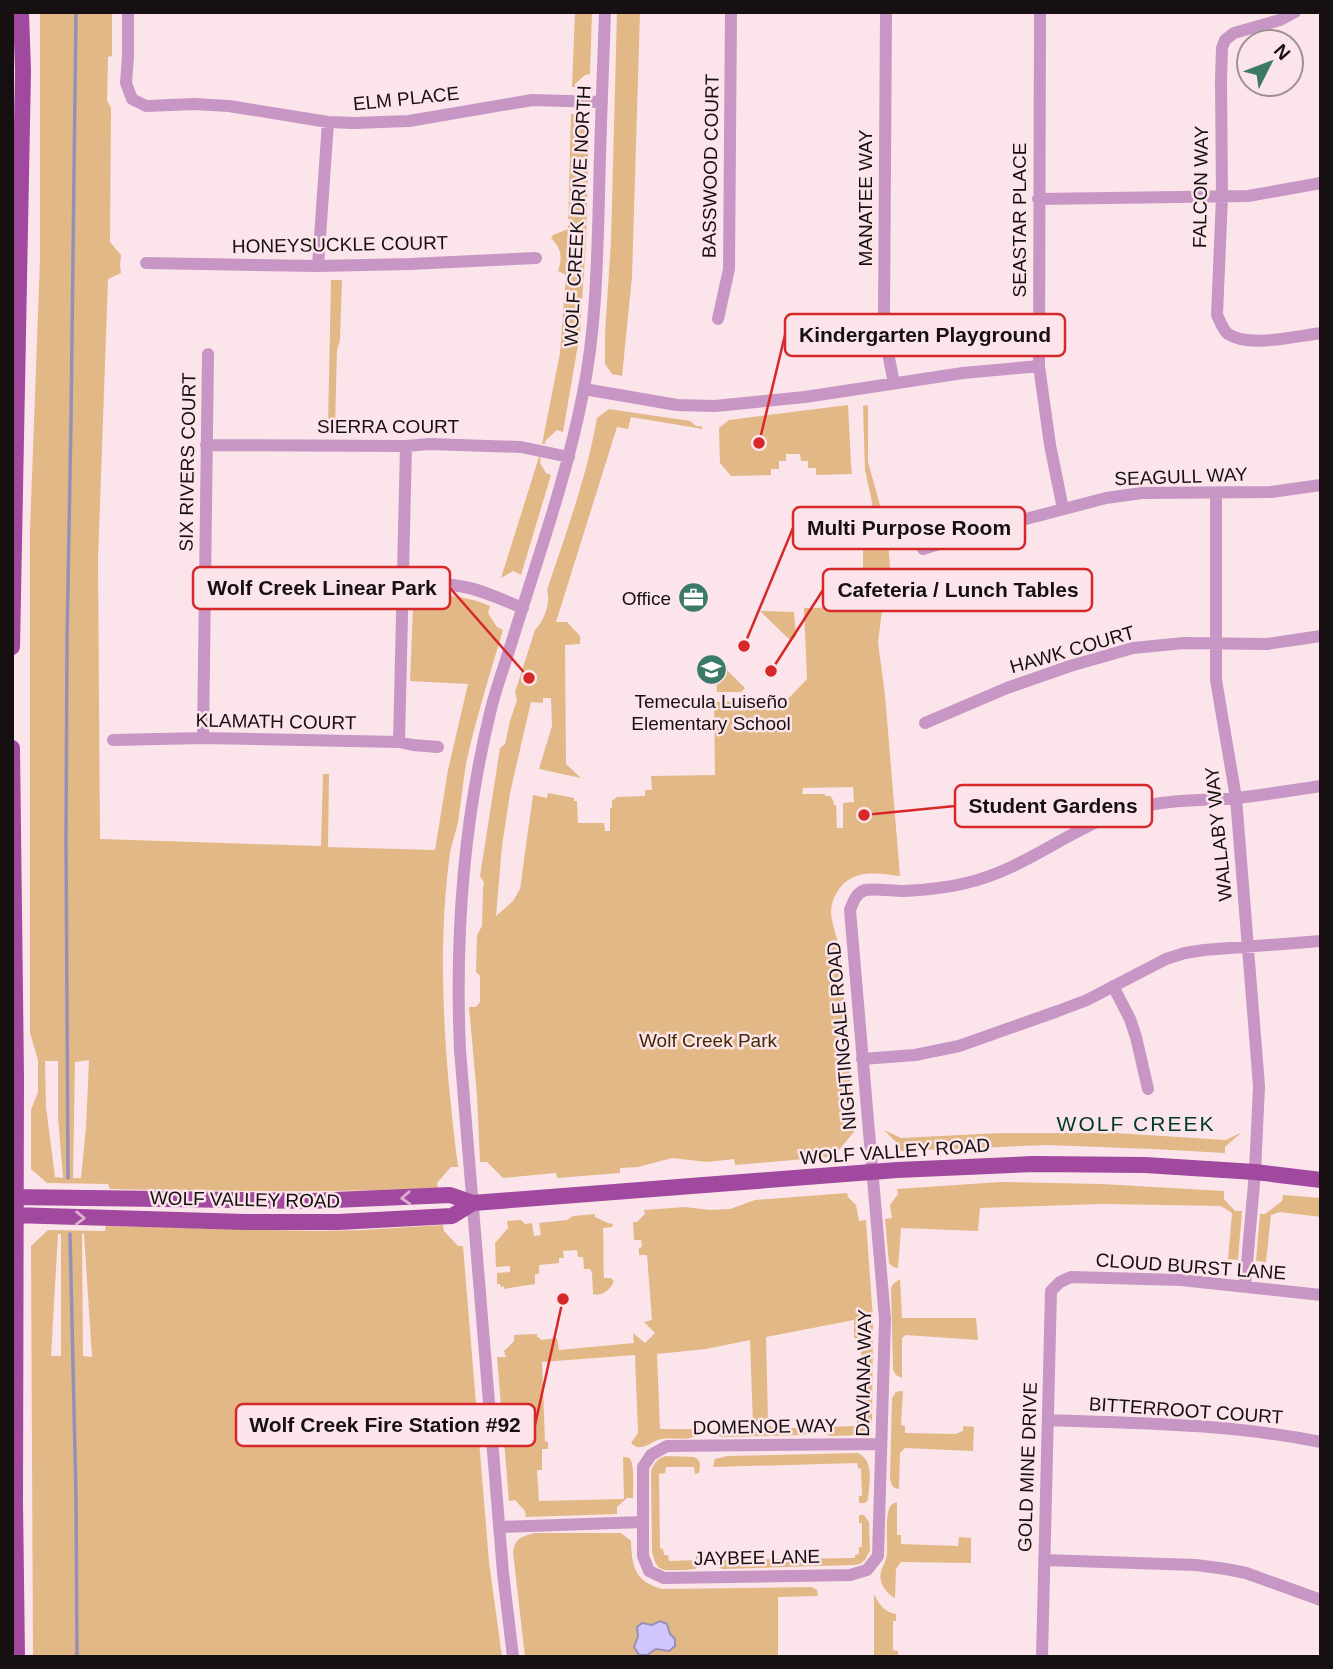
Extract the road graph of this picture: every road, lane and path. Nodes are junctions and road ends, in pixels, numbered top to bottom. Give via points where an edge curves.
1 (21, 12) edge
2 (128, 12) edge
3 (605, 12) edge
4 (731, 12) edge
5 (886, 12) edge
6 (1040, 12) edge
7 (1295, 12) edge
8 (17, 71) edge
9 (602, 102) junction
10 (328, 122) junction
11 (1321, 183) edge
12 (1222, 197) junction
13 (1038, 199) junction
14 (536, 258) dead end
15 (146, 263) dead end
16 (318, 266) junction
17 (718, 319) dead end
18 (1321, 333) edge
19 (208, 354) dead end
20 (1039, 366) junction
21 (894, 383) junction
22 (584, 388) junction
23 (206, 445) junction
24 (406, 446) junction
25 (569, 457) junction
26 (1321, 485) edge
27 (1216, 494) junction
28 (1063, 509) junction
29 (923, 549) dead end
30 (402, 586) junction
31 (523, 608) junction
32 (1321, 636) edge
33 (1216, 645) junction
34 (12, 647) edge
35 (925, 723) dead end
36 (204, 738) junction
37 (113, 740) dead end
38 (398, 742) junction
39 (438, 747) dead end
40 (12, 748) edge
41 (1321, 786) edge
42 (1236, 798) junction
43 (1321, 941) edge
44 (1248, 946) junction
45 (1113, 986) junction
46 (862, 1059) junction
47 (1148, 1089) dead end
48 (872, 1172) junction
49 (1255, 1172) junction
50 (1321, 1180) edge
51 (14, 1197) edge
52 (234, 1201) junction
53 (311, 1201) junction
54 (473, 1203) junction
55 (14, 1216) edge
56 (170, 1220) junction
57 (245, 1222) junction
58 (1060, 1282) joint
59 (1245, 1286) junction
60 (1321, 1295) edge
61 (1048, 1420) junction
62 (1321, 1442) edge
63 (881, 1444) junction
64 (643, 1522) junction
65 (499, 1527) junction
66 (14, 1529) edge
67 (1044, 1560) junction
68 (867, 1570) joint
69 (1321, 1600) edge
70 (17, 1657) edge
71 (513, 1657) edge
72 (1042, 1657) edge

1 - 8 main road
2 - 10 street, ELM PLACE via 126,83 132,99 146,106 229,106
3 - 9 street, WOLF CREEK DRIVE NORTH
4 - 17 street, BASSWOOD COURT via 729,269
5 - 21 street, MANATEE WAY via 884,315
6 - 13 street, SEASTAR PLACE
7 - 12 street, FALCON WAY via 1234,33 1222,48
8 - 34 main road
9 - 10 street, ELM PLACE via 532,100 409,121
9 - 22 street, WOLF CREEK DRIVE NORTH via 597,264
10 - 16 street
11 - 12 street
12 - 13 street
12 - 18 street, FALCON WAY via 1217,315 1226,333 1242,340
13 - 20 street, SEASTAR PLACE
14 - 16 street, HONEYSUCKLE COURT
15 - 16 street, HONEYSUCKLE COURT
19 - 23 street, SIX RIVERS COURT
20 - 21 street
20 - 28 street, SEASTAR PLACE
21 - 22 street via 715,406 677,405
22 - 25 street, WOLF CREEK DRIVE NORTH
23 - 24 street, SIERRA COURT
23 - 36 street, SIX RIVERS COURT
24 - 25 street, SIERRA COURT via 521,447
24 - 30 street
25 - 31 street, WOLF CREEK DRIVE NORTH
26 - 27 street, SEAGULL WAY
27 - 28 street, SEAGULL WAY via 1142,493
27 - 33 street, WALLABY WAY
28 - 29 street, SEAGULL WAY
30 - 31 street via 461,586
30 - 38 street
31 - 54 street, WOLF CREEK DRIVE NORTH via 492,708 464,863 458,990
32 - 33 street, HAWK COURT
33 - 35 street, HAWK COURT via 1133,648 1006,688
33 - 42 street, WALLABY WAY via 1216,680
36 - 37 street, KLAMATH COURT
36 - 38 street, KLAMATH COURT
38 - 39 street, KLAMATH COURT
40 - 51 main road
41 - 42 street
42 - 44 street, WALLABY WAY
42 - 46 street, NIGHTINGALE ROAD via 1137,807 1100,819 988,876 930,888 866,890 855,897 849,910
43 - 44 street
44 - 45 street via 1175,956
44 - 49 street, WALLABY WAY via 1259,1086
45 - 46 street via 1058,1012 959,1046
45 - 47 street via 1136,1037
46 - 48 street, NIGHTINGALE ROAD
48 - 49 main road, WOLF VALLEY ROAD via 1034,1164
48 - 54 main road, WOLF VALLEY ROAD
48 - 63 street, DAVIANA WAY via 885,1319
49 - 50 main road, WOLF VALLEY ROAD
49 - 59 street, WALLABY WAY
51 - 52 main road, WOLF VALLEY ROAD
51 - 55 main road
52 - 53 main road, WOLF VALLEY ROAD
52 - 56 main road via 229,1211 185,1211
54 -> 53 main road, WOLF VALLEY ROAD via 450,1195
53 - 57 main road via 298,1211 252,1212
54 - 57 main road, WOLF VALLEY ROAD via 452,1216
54 - 65 street, WOLF CREEK DRIVE NORTH
55 -> 56 main road, WOLF VALLEY ROAD
55 - 66 main road
56 - 57 main road, WOLF VALLEY ROAD
58 - 59 street, CLOUD BURST LANE via 1071,1277
58 - 61 street, GOLD MINE DRIVE via 1051,1291
59 - 60 street, CLOUD BURST LANE
61 - 62 street, BITTERROOT COURT via 1226,1428
61 - 67 street, GOLD MINE DRIVE
63 - 64 street, DOMENOE WAY via 667,1446 651,1455 643,1467
63 - 68 street, DAVIANA WAY via 878,1556
64 - 65 street
64 - 68 street, JAYBEE LANE via 643,1556 649,1571 664,1578 849,1575
65 - 71 street, WOLF CREEK DRIVE NORTH
66 - 70 main road
67 - 69 street via 1226,1569
67 - 72 street, GOLD MINE DRIVE

